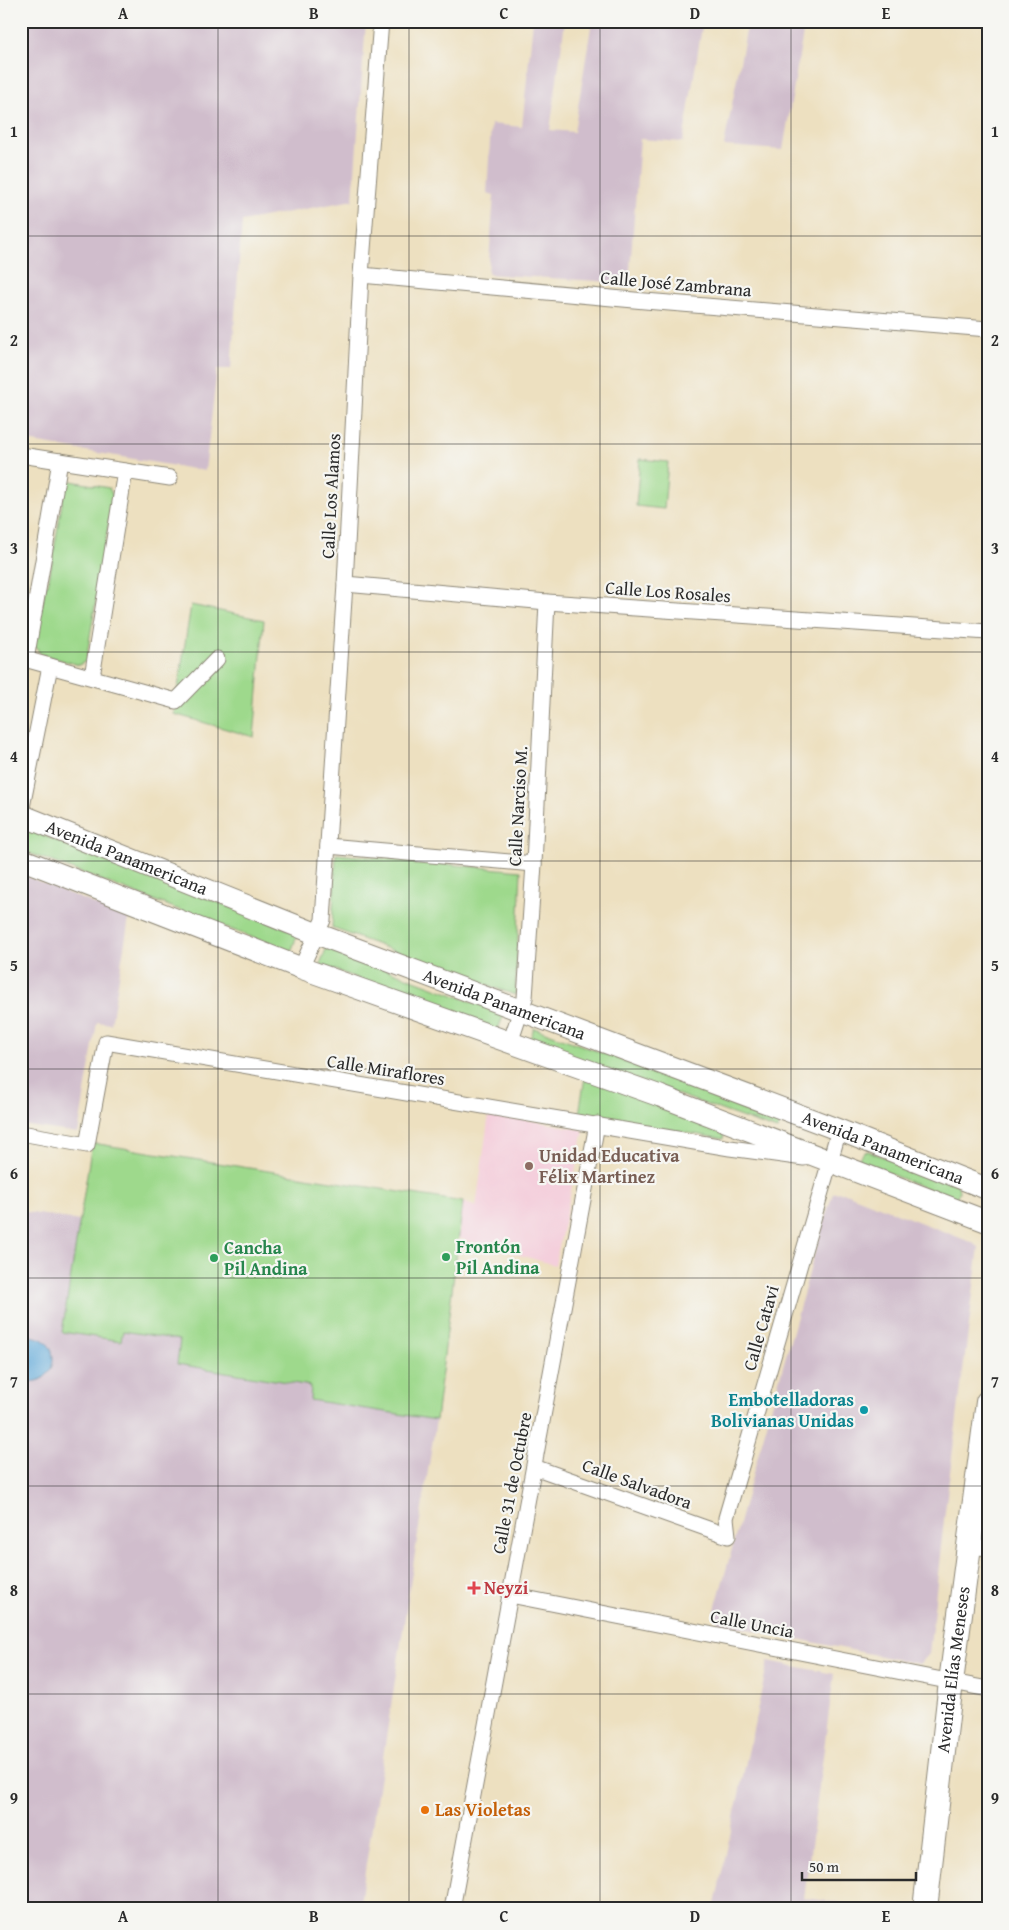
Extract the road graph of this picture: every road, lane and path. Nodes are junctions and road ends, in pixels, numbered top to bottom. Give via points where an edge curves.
1 (381, 21) edge
2 (361, 275) junction
3 (988, 329) edge
4 (21, 455) edge
5 (60, 461) junction
6 (125, 471) junction
7 (170, 478) dead end
8 (345, 584) junction
9 (548, 602) junction
10 (988, 632) edge
11 (23, 659) edge
12 (217, 660) dead end
13 (50, 666) junction
14 (92, 678) junction
15 (21, 814) edge
16 (328, 846) junction
17 (21, 859) edge
18 (534, 864) junction
19 (317, 934) junction
20 (301, 968) junction
21 (522, 1011) junction
22 (510, 1043) junction
23 (597, 1124) junction
24 (839, 1130) junction
25 (21, 1133) edge
26 (828, 1162) junction
27 (988, 1189) edge
28 (988, 1222) edge
29 (988, 1402) edge
30 (534, 1467) junction
31 (728, 1536) joint
32 (979, 1546) edge
33 (510, 1595) junction
34 (951, 1682) junction
35 (988, 1689) edge
36 (452, 1909) edge
37 (925, 1909) edge

1 - 2 street, Calle Los Alamos
2 - 3 street, Calle José Zambrana
2 - 8 street, Calle Los Alamos
4 - 5 street
5 - 6 street
5 - 11 street
6 - 7 street
6 - 14 street
8 - 9 street, Calle Los Rosales
8 - 16 street, Calle Los Alamos
9 - 10 street, Calle Los Rosales
9 - 18 street, Calle Narciso M.
11 - 13 street
12 - 14 street via 176,701
13 - 14 street
13 - 15 street
15 - 19 main road, Avenida Panamericana
16 - 18 street
16 - 19 street, Calle Los Alamos via 323,920
17 - 20 main road, Avenida Panamericana
18 - 21 street, Calle Narciso M.
19 - 20 street, Calle Los Alamos
19 - 21 main road, Avenida Panamericana
20 - 22 main road, Avenida Panamericana
21 - 22 street, Calle Narciso M.
21 - 24 main road, Avenida Panamericana
22 - 26 main road, Avenida Panamericana via 660,1096
23 - 25 street, Calle Miraflores via 106,1042 87,1145
23 - 26 street, Calle Miraflores
23 - 30 street, Calle 31 de Octubre
24 - 26 street, Calle Catavi
24 - 27 main road, Avenida Panamericana
26 - 28 main road, Avenida Panamericana
26 - 31 street, Calle Catavi via 726,1518
29 - 32 main road, Avenida Elías Meneses
30 - 31 street, Calle Salvadora
30 - 33 street, Calle 31 de Octubre
32 - 34 main road, Avenida Elías Meneses
33 - 34 street, Calle Uncia
33 - 36 street, Calle 31 de Octubre
34 - 35 street, Calle Uncia
34 - 37 main road, Avenida Elías Meneses

